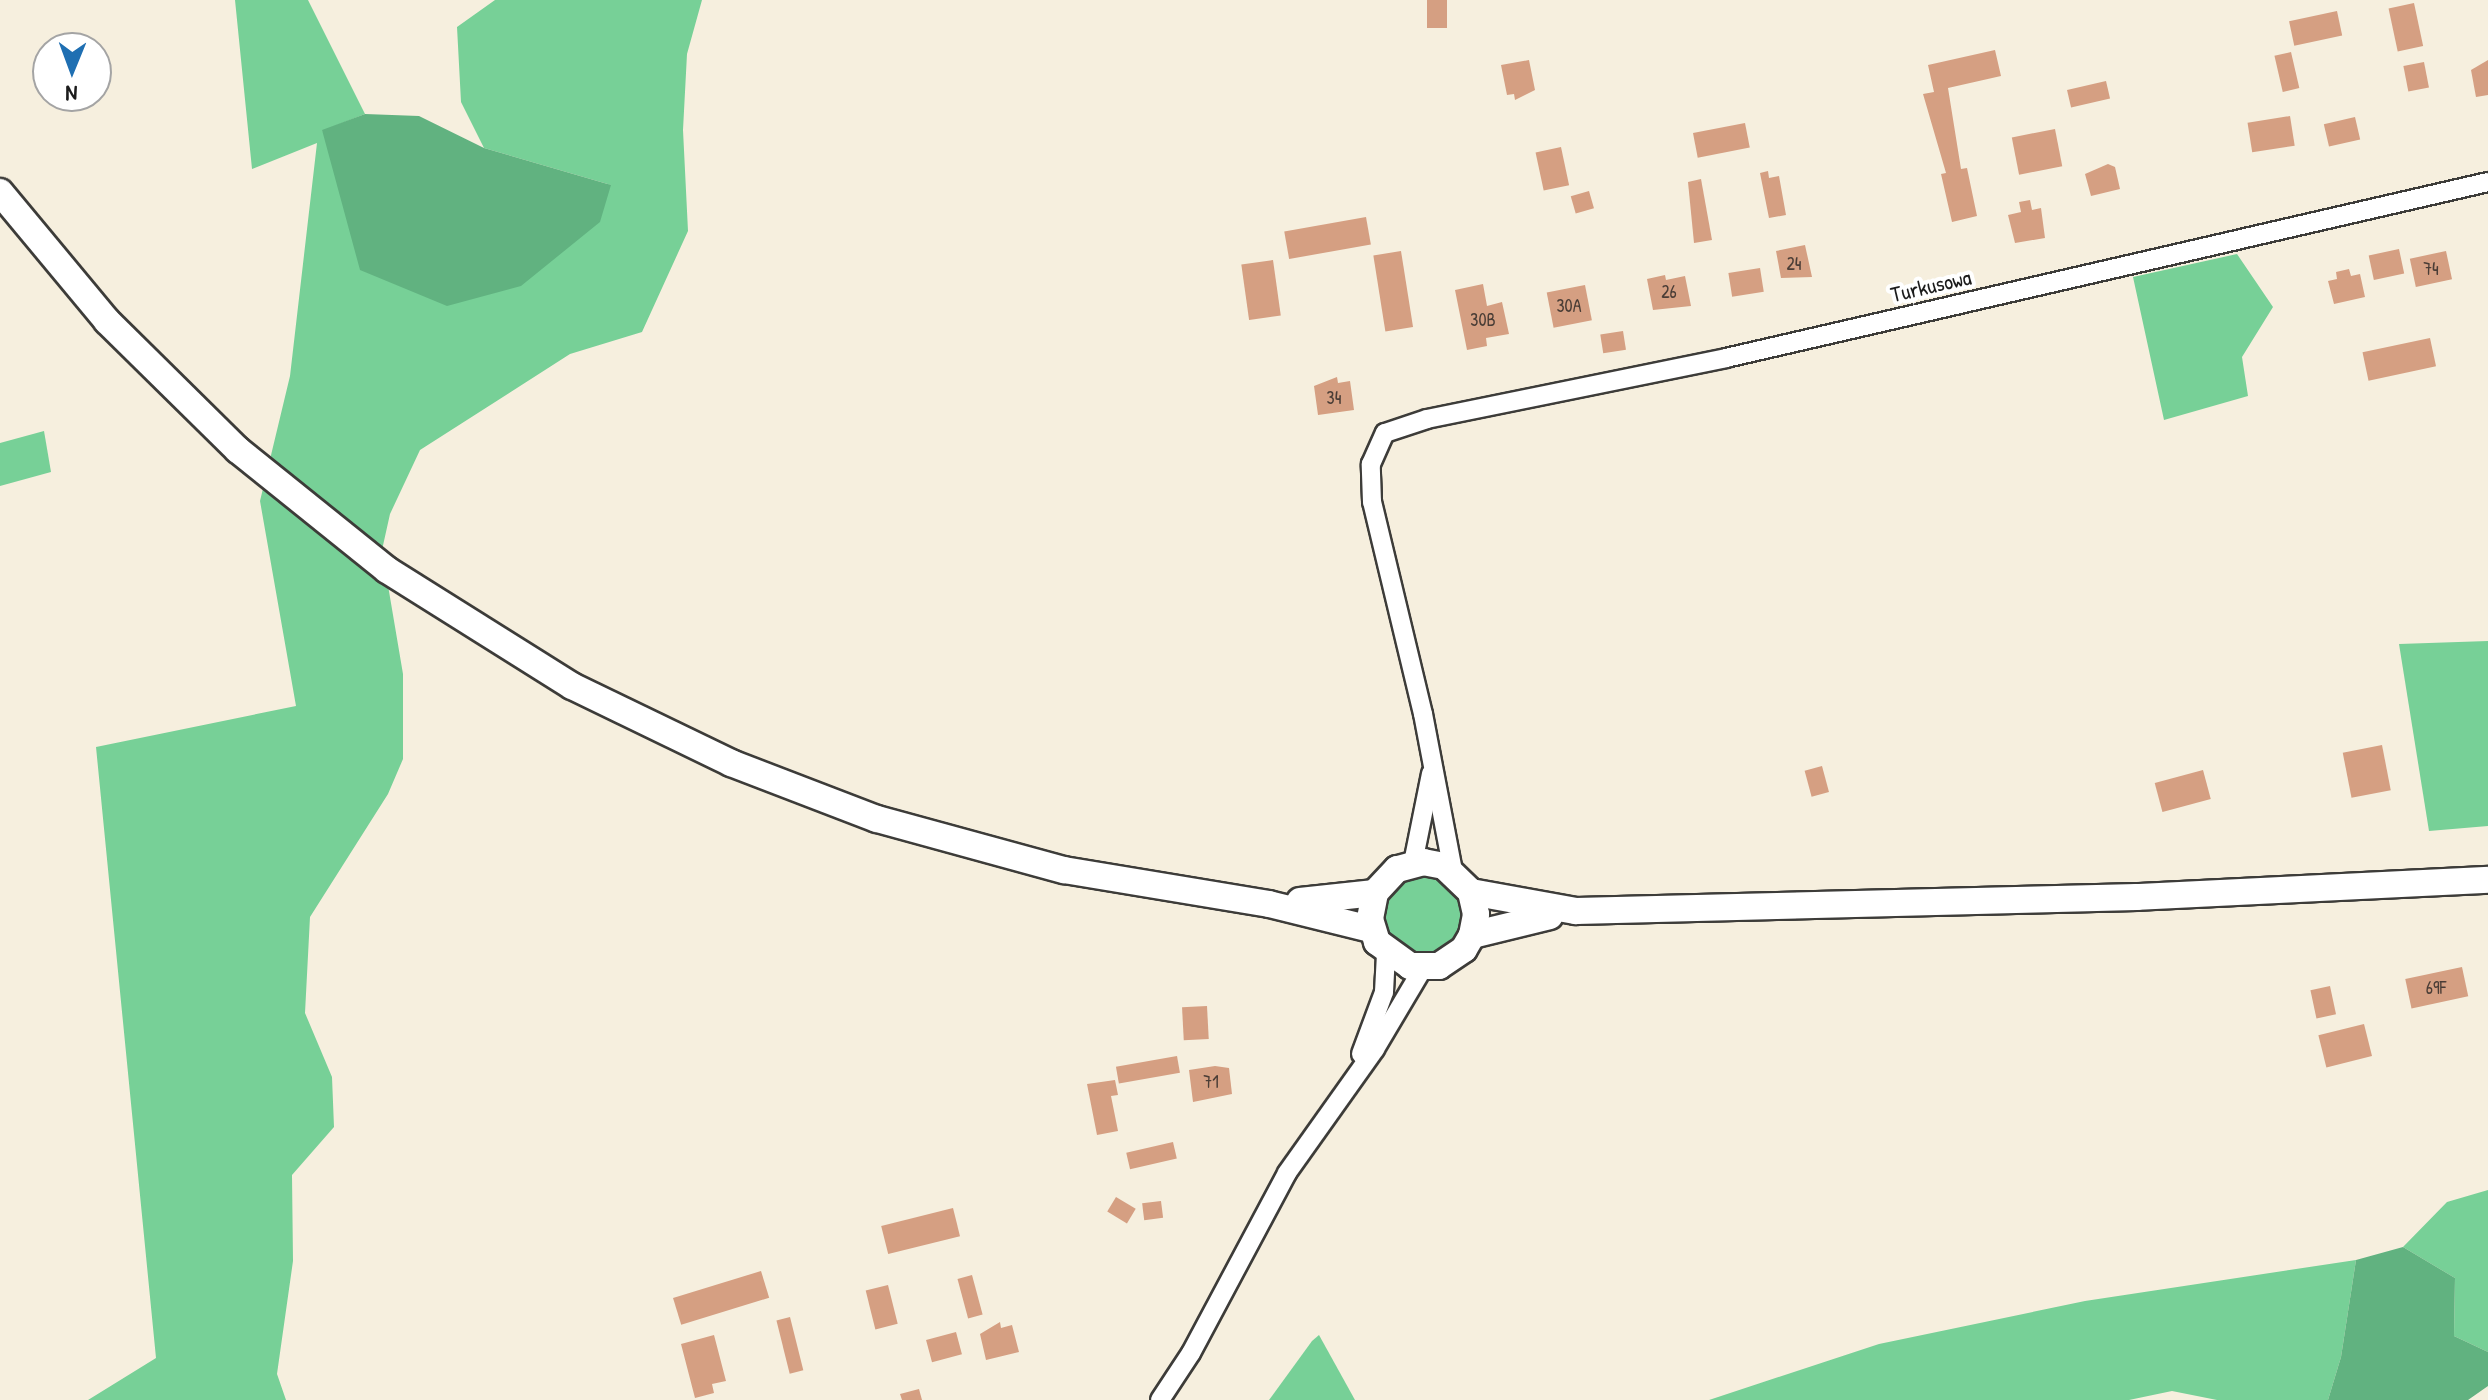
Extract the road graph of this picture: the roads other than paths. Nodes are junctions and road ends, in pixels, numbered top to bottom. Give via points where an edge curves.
1 (2488, 182) edge
2 (0, 192) edge
3 (1434, 763) junction
4 (1413, 863) junction
5 (1453, 871) junction
6 (2488, 880) edge
7 (1471, 892) junction
8 (1375, 893) junction
9 (1269, 904) junction
10 (1576, 911) junction
11 (1371, 929) junction
12 (1472, 935) junction
13 (1386, 953) junction
14 (1423, 968) junction
15 (1347, 1085) junction
16 (1160, 1400) edge

1 - 3 street, Turkusowa via 1726,358 1427,419 1385,433 1371,464 1372,502
2 - 9 main road via 107,321 238,450 387,570 572,686 731,763 877,819 1064,870
3 - 4 street
3 - 5 street
4 - 5 main road via 1434,863
4 - 8 main road via 1397,869
5 - 7 main road
6 - 10 main road via 2137,897
7 - 10 main road
7 - 12 main road via 1476,914
8 - 9 main road
8 - 11 main road
9 - 11 main road
10 - 12 main road
11 - 13 main road
12 - 14 main road via 1453,959
13 - 14 main road
13 - 15 street via 1384,992
14 - 15 street
15 - 16 street via 1287,1173 1191,1353

